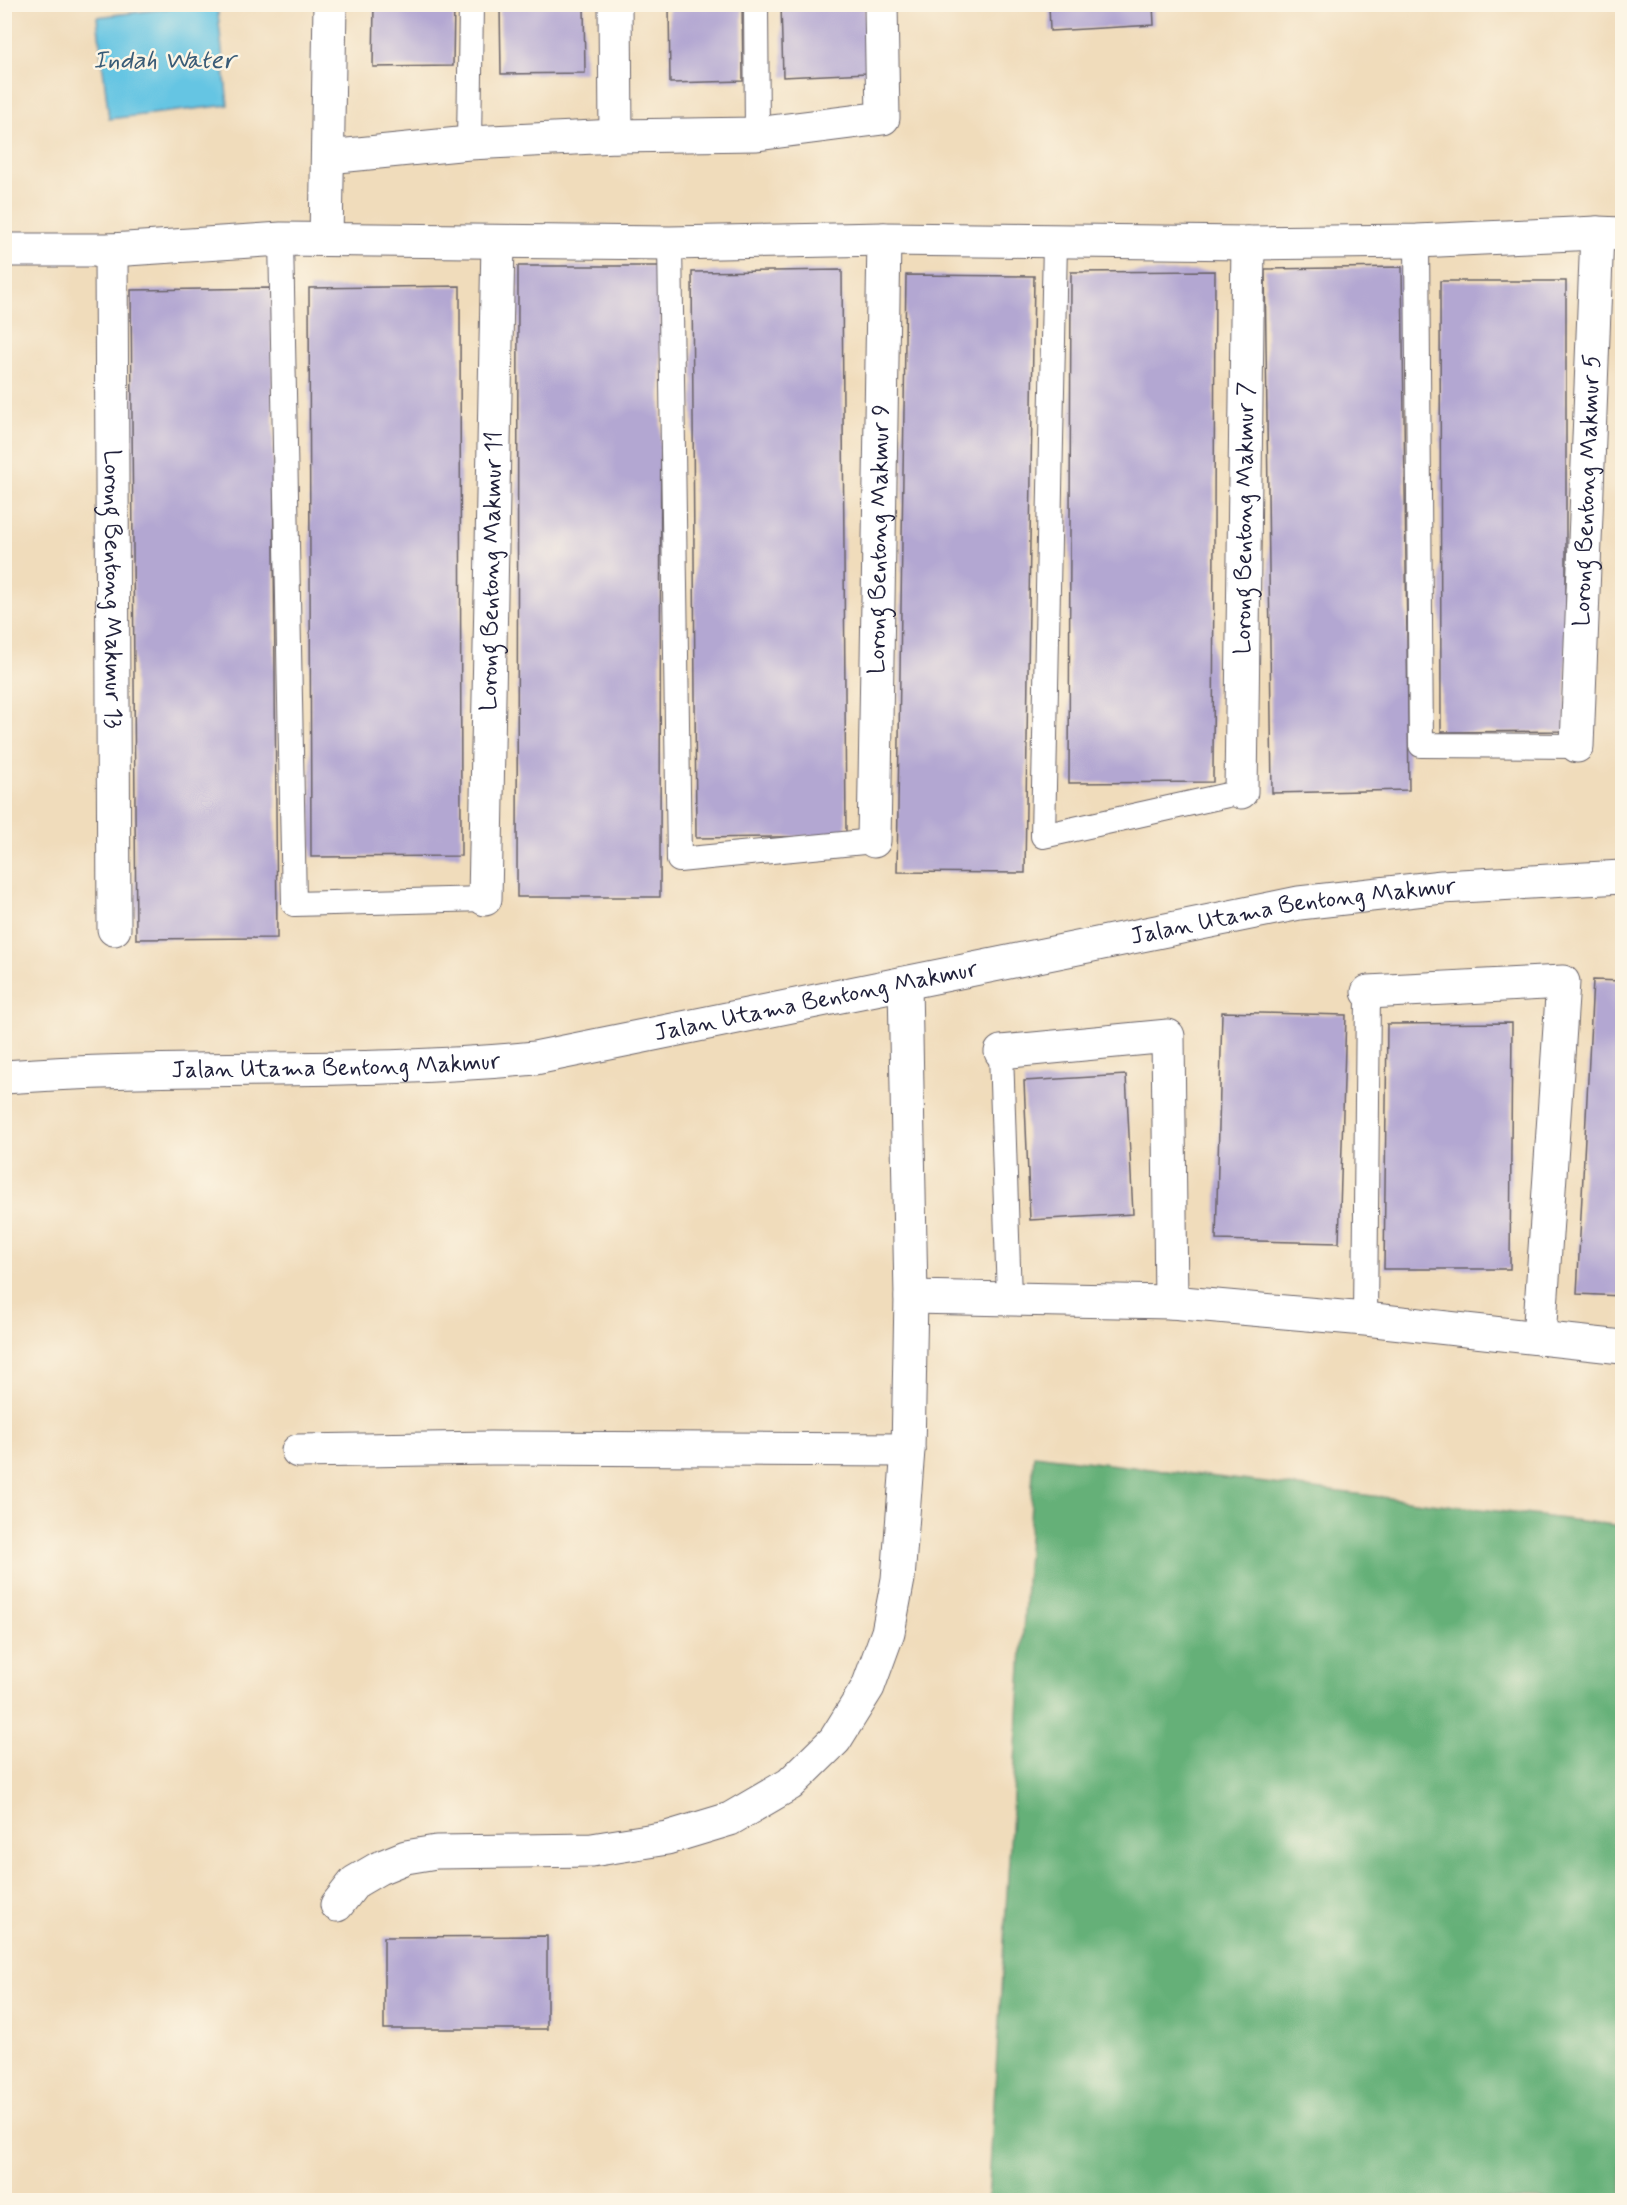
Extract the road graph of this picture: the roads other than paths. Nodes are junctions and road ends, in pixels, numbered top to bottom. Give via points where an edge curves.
1 (330, 4) edge
2 (471, 4) edge
3 (615, 4) edge
4 (756, 4) edge
5 (881, 4) edge
6 (757, 134) junction
7 (616, 136) junction
8 (469, 143) junction
9 (328, 157) junction
10 (1610, 233) edge
11 (281, 239) junction
12 (326, 239) junction
13 (884, 239) junction
14 (1417, 241) junction
15 (498, 242) junction
16 (1055, 242) junction
17 (670, 243) junction
18 (1248, 243) junction
19 (4, 250) edge
20 (111, 250) junction
21 (1577, 746) joint
22 (1241, 792) joint
23 (874, 841) joint
24 (1623, 877) edge
25 (485, 898) joint
26 (114, 929) dead end
27 (905, 984) junction
28 (1368, 992) joint
29 (1001, 1052) joint
30 (4, 1077) edge
31 (911, 1297) junction
32 (1009, 1298) junction
33 (1171, 1302) junction
34 (1365, 1319) junction
35 (1539, 1338) junction
36 (1623, 1347) edge
37 (909, 1450) junction
38 (298, 1451) dead end
39 (337, 1905) dead end

1 - 9 street
2 - 8 lane
3 - 7 street
4 - 6 lane
5 - 6 street via 883,118
6 - 7 street
7 - 8 street
8 - 9 street
9 - 12 street
10 - 14 street
10 - 21 street, Lorong Bentong Makmur 5
11 - 12 street
11 - 20 street
11 - 25 lane via 294,904
12 - 15 street
13 - 16 street
13 - 17 street
13 - 23 street, Lorong Bentong Makmur 9
14 - 18 street
14 - 21 lane via 1421,745
15 - 17 street
15 - 25 street, Lorong Bentong Makmur 11
16 - 18 street
16 - 22 lane via 1043,837
17 - 23 lane via 679,860
18 - 22 street, Lorong Bentong Makmur 7
19 - 20 street
20 - 26 street, Lorong Bentong Makmur 13
24 - 27 street, Jalan Utama Bentong Makmur via 1442,887 1299,903
27 - 30 street, Jalan Utama Bentong Makmur via 535,1058 464,1065
27 - 31 street
28 - 34 lane
28 - 35 street via 1563,982
29 - 32 lane
29 - 33 street via 1168,1036
31 - 32 street
31 - 37 street
32 - 33 street
33 - 34 street
34 - 35 street
35 - 36 street
37 - 38 street
37 - 39 street via 898,1579 888,1632 868,1687 835,1740 790,1784 730,1819 667,1838 592,1850 436,1852 406,1857 355,1882

